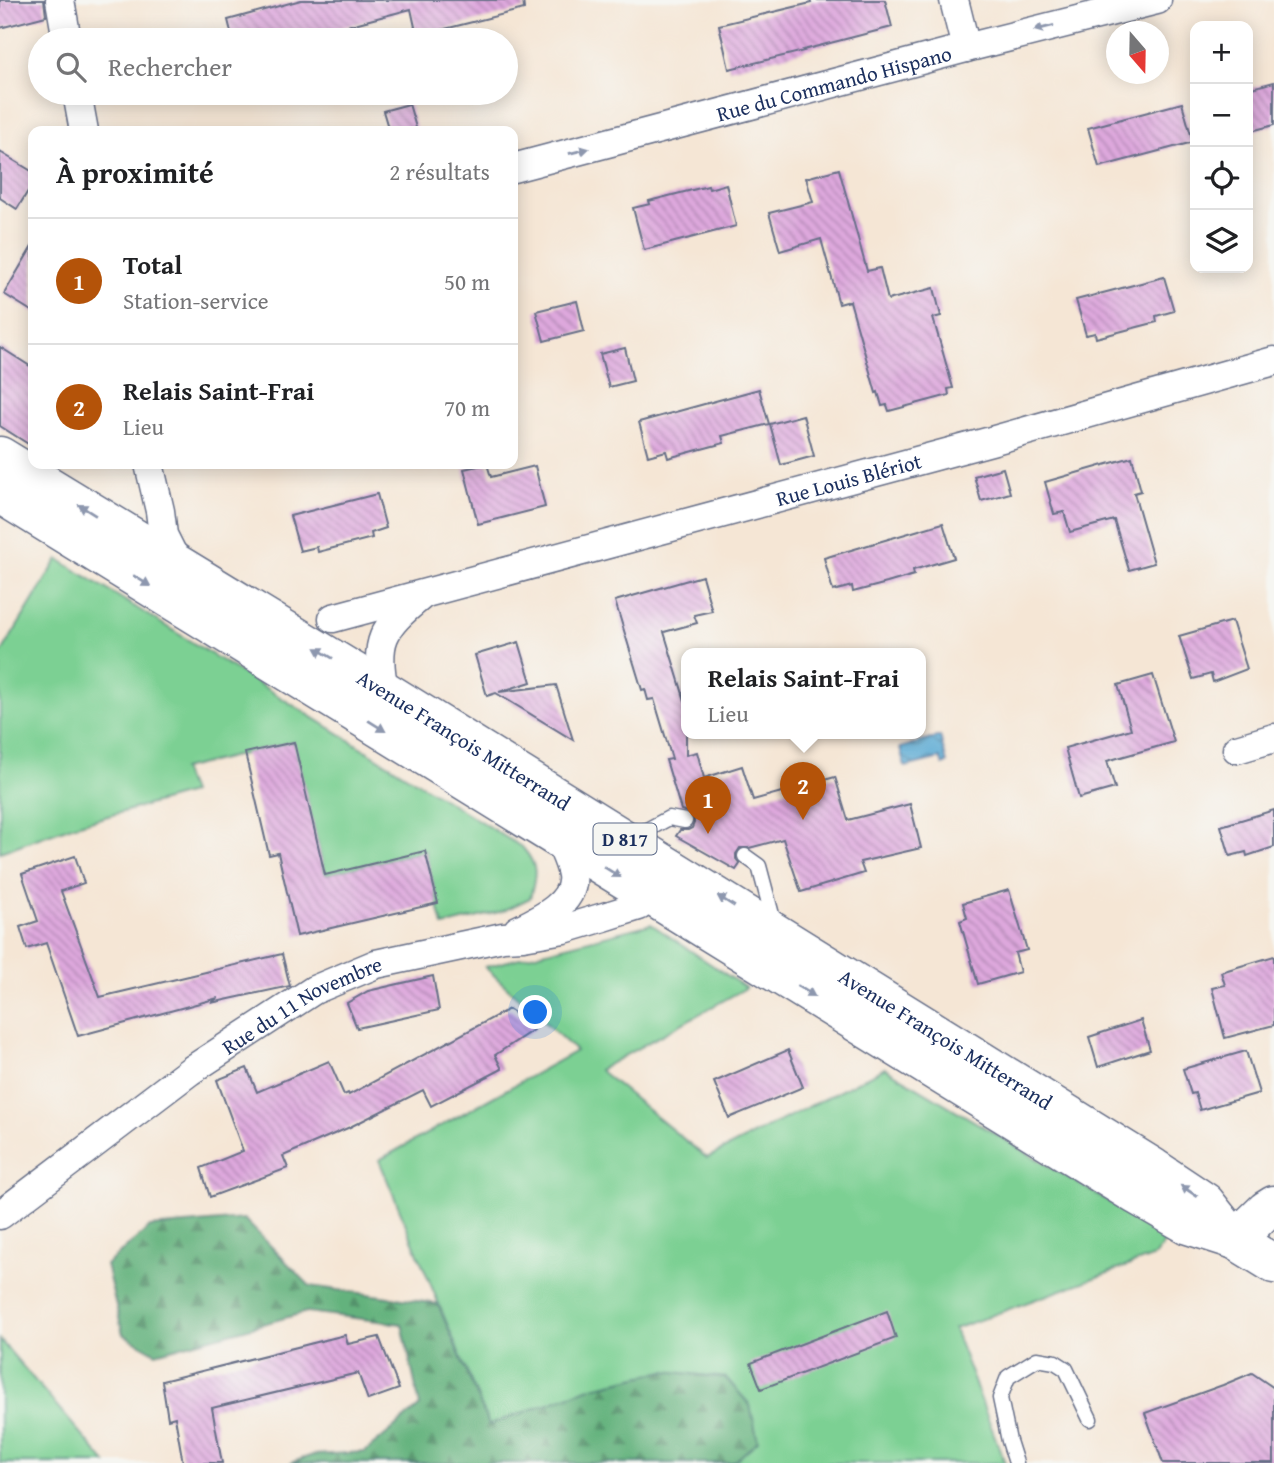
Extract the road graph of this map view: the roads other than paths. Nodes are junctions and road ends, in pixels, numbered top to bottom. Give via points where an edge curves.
1 (60, 0) edge
2 (954, 0) edge
3 (1157, 0) edge
4 (65, 28) edge
5 (966, 48) junction
6 (79, 105) edge
7 (83, 126) edge
8 (518, 167) edge
9 (1274, 361) edge
10 (0, 456) edge
11 (141, 469) edge
12 (150, 469) edge
13 (0, 494) edge
14 (124, 532) junction
15 (182, 567) junction
16 (423, 594) junction
17 (333, 618) dead end
18 (384, 690) junction
19 (1274, 738) edge
20 (1237, 748) dead end
21 (685, 821) dead end
22 (559, 839) junction
23 (627, 840) junction
24 (745, 856) dead end
25 (650, 895) junction
26 (778, 934) junction
27 (503, 937) junction
28 (1274, 1206) edge
29 (0, 1215) edge
30 (1235, 1240) junction
31 (1274, 1264) edge
32 (1090, 1419) dead end
33 (1016, 1463) edge

1 - 4 street
2 - 5 street
3 -> 5 street, Rue du Commando Hispano
8 -> 5 street, Rue du Commando Hispano
6 - 7 street
9 - 16 street, Rue Louis Blériot
14 -> 10 main road, Avenue François Mitterrand / D 817
11 - 14 street via 144,499
12 - 15 street via 163,535
13 -> 22 main road, Avenue François Mitterrand / D 817
14 - 15 main road, Avenue François Mitterrand / D 817
18 -> 15 main road, Avenue François Mitterrand / D 817
16 - 17 street, Rue Louis Blériot
16 - 18 street, Rue Louis Blériot via 396,616 381,642
18 - 23 main road, Avenue François Mitterrand / D 817
19 - 20 street
21 - 23 lane via 669,818
22 -> 25 main road, Avenue François Mitterrand / D 817
22 - 27 street via 572,876 571,889 554,909
26 -> 23 main road, Avenue François Mitterrand / D 817
24 - 26 lane via 759,866
25 - 27 street, Rue du 11 Novembre via 639,906 564,929
25 -> 30 main road, Avenue François Mitterrand / D 817 via 1136,1195 1188,1225
30 -> 26 main road, Avenue François Mitterrand / D 817 via 1205,1202
27 - 29 street, Rue du 11 Novembre via 376,964 314,990 190,1071
28 - 30 main road
30 - 31 main road, Avenue François Mitterrand / D 817
32 - 33 lane via 1066,1369 1037,1359 1008,1377 1000,1398

